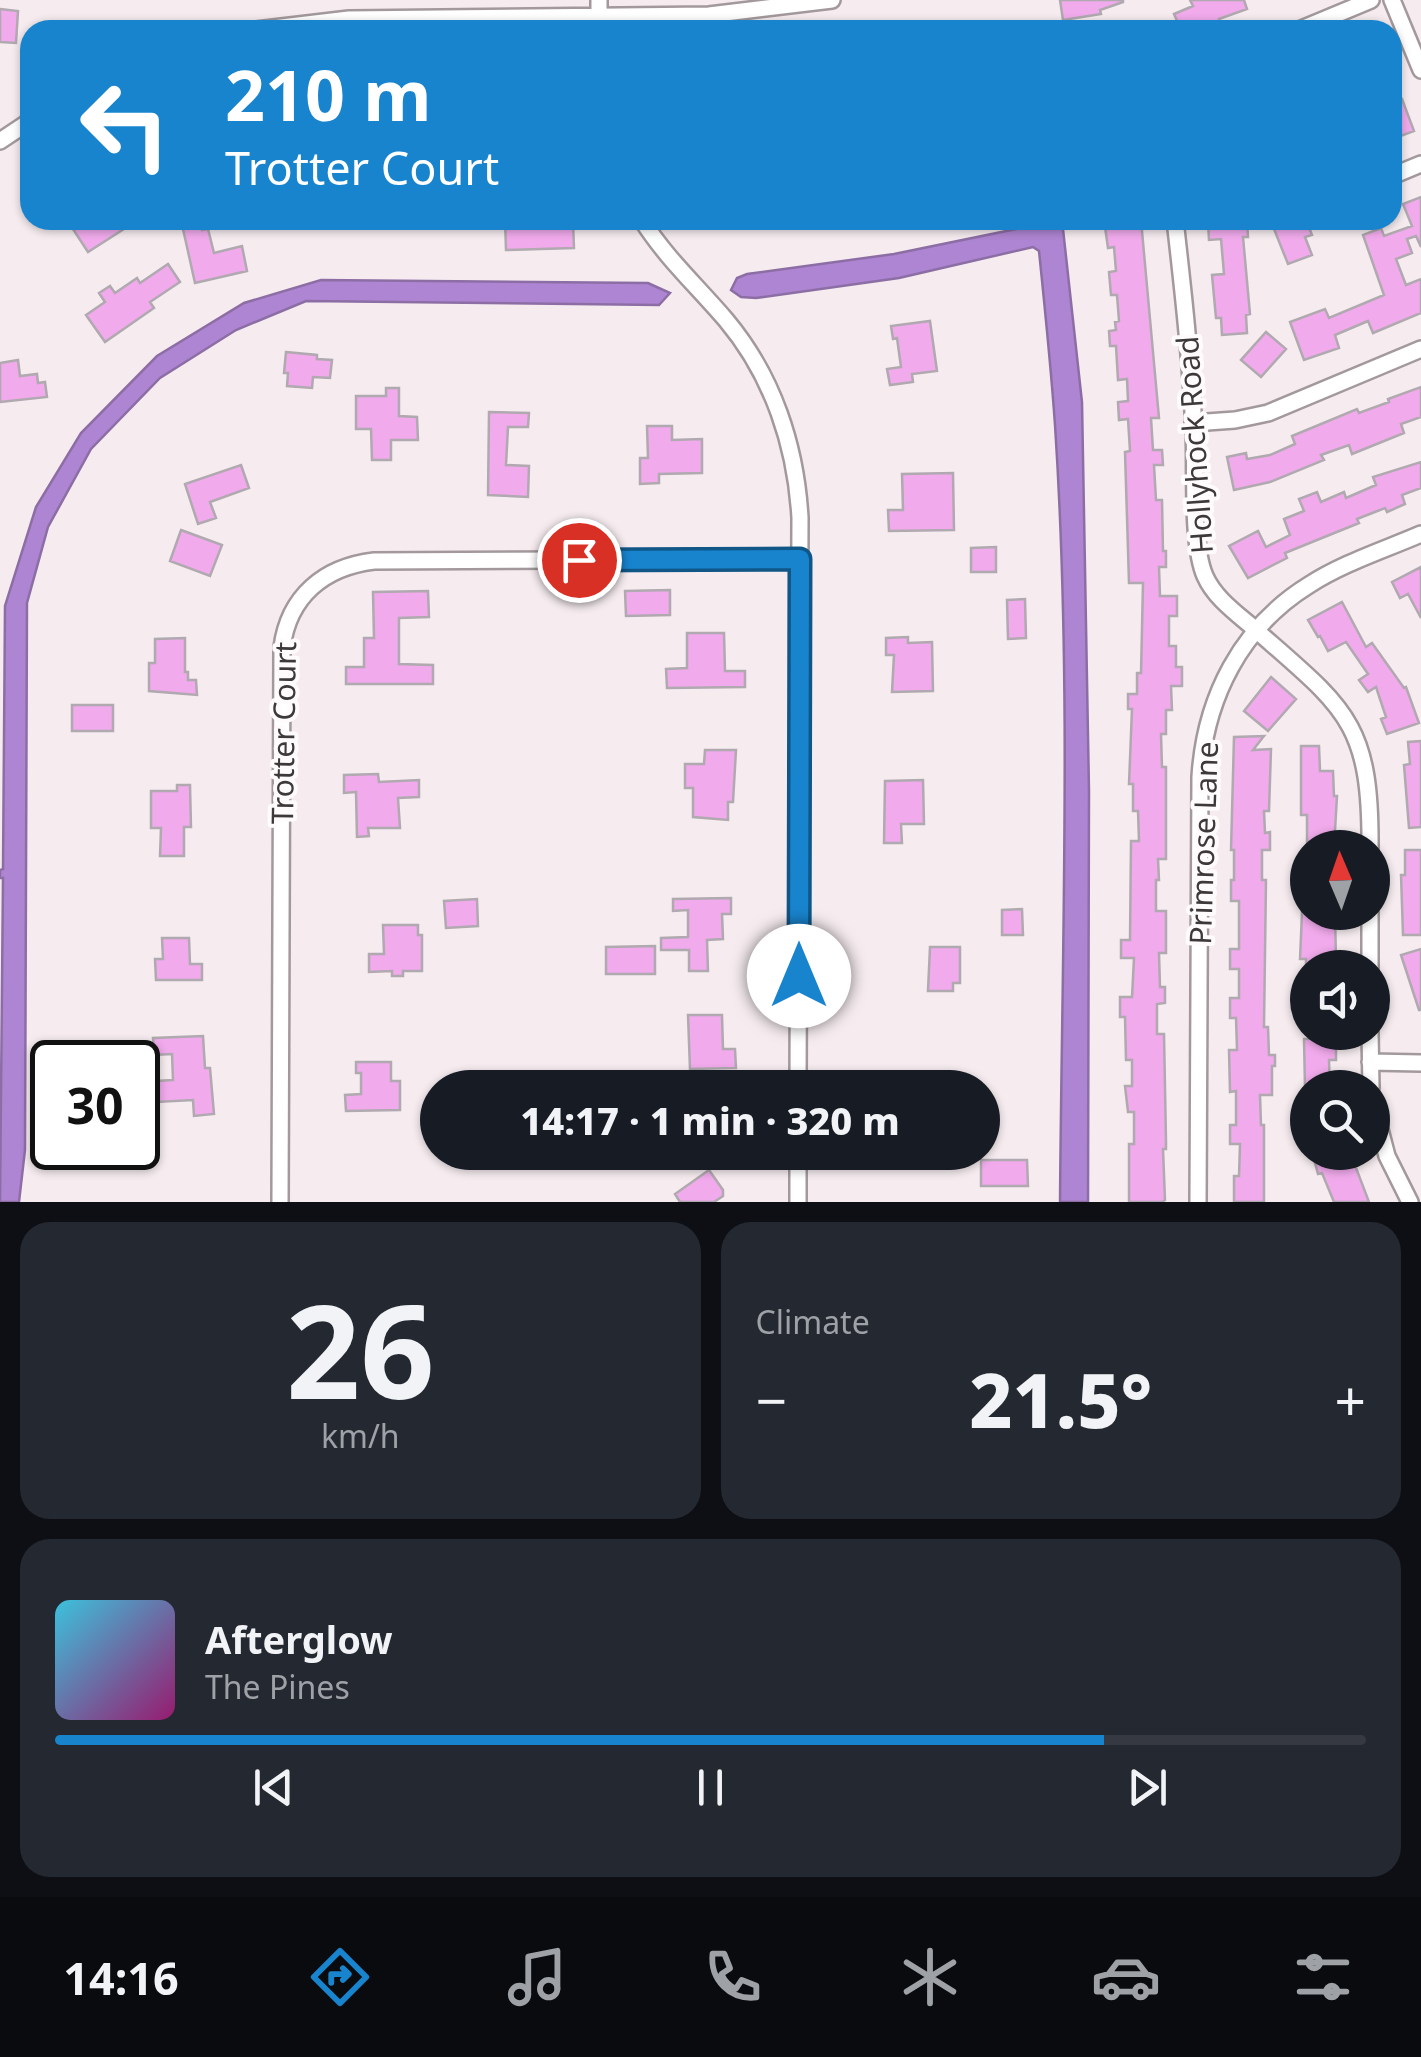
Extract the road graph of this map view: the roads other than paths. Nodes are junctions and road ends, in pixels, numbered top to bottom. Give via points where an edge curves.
1 (832, 0) edge
2 (1371, 0) edge
3 (341, 20) edge
4 (399, 20) edge
5 (648, 20) edge
6 (1323, 20) edge
7 (1402, 24) edge
8 (1421, 70) edge
9 (649, 230) edge
10 (1176, 230) edge
11 (1421, 349) edge
12 (1194, 423) junction
13 (1421, 534) edge
14 (800, 559) junction
15 (1256, 630) junction
16 (1369, 830) edge
17 (1370, 1050) edge
18 (1370, 1062) junction
19 (1421, 1062) edge
20 (798, 1070) edge
21 (1370, 1070) edge
22 (1390, 1162) edge
23 (798, 1170) edge
24 (280, 1202) edge
25 (798, 1202) edge
26 (1198, 1202) edge
27 (1410, 1202) edge

1 - 5 street
2 - 6 street
3 - 4 street
7 - 8 street
9 - 14 street via 730,325 776,403 796,471
10 - 12 street, Hollyhock Road
11 - 12 street via 1268,413
12 - 15 street, Hollyhock Road via 1202,566 1215,592
13 - 15 street, Primrose Lane via 1311,583
14 - 20 street
14 - 24 street, Trotter Court via 374,561 332,571 300,598 282,647
15 - 16 street, Hollyhock Road via 1322,687 1349,723 1368,777
15 - 26 street, Primrose Lane via 1223,680 1201,757
17 - 18 street
18 - 19 street
18 - 21 street
22 - 27 street
23 - 25 street

